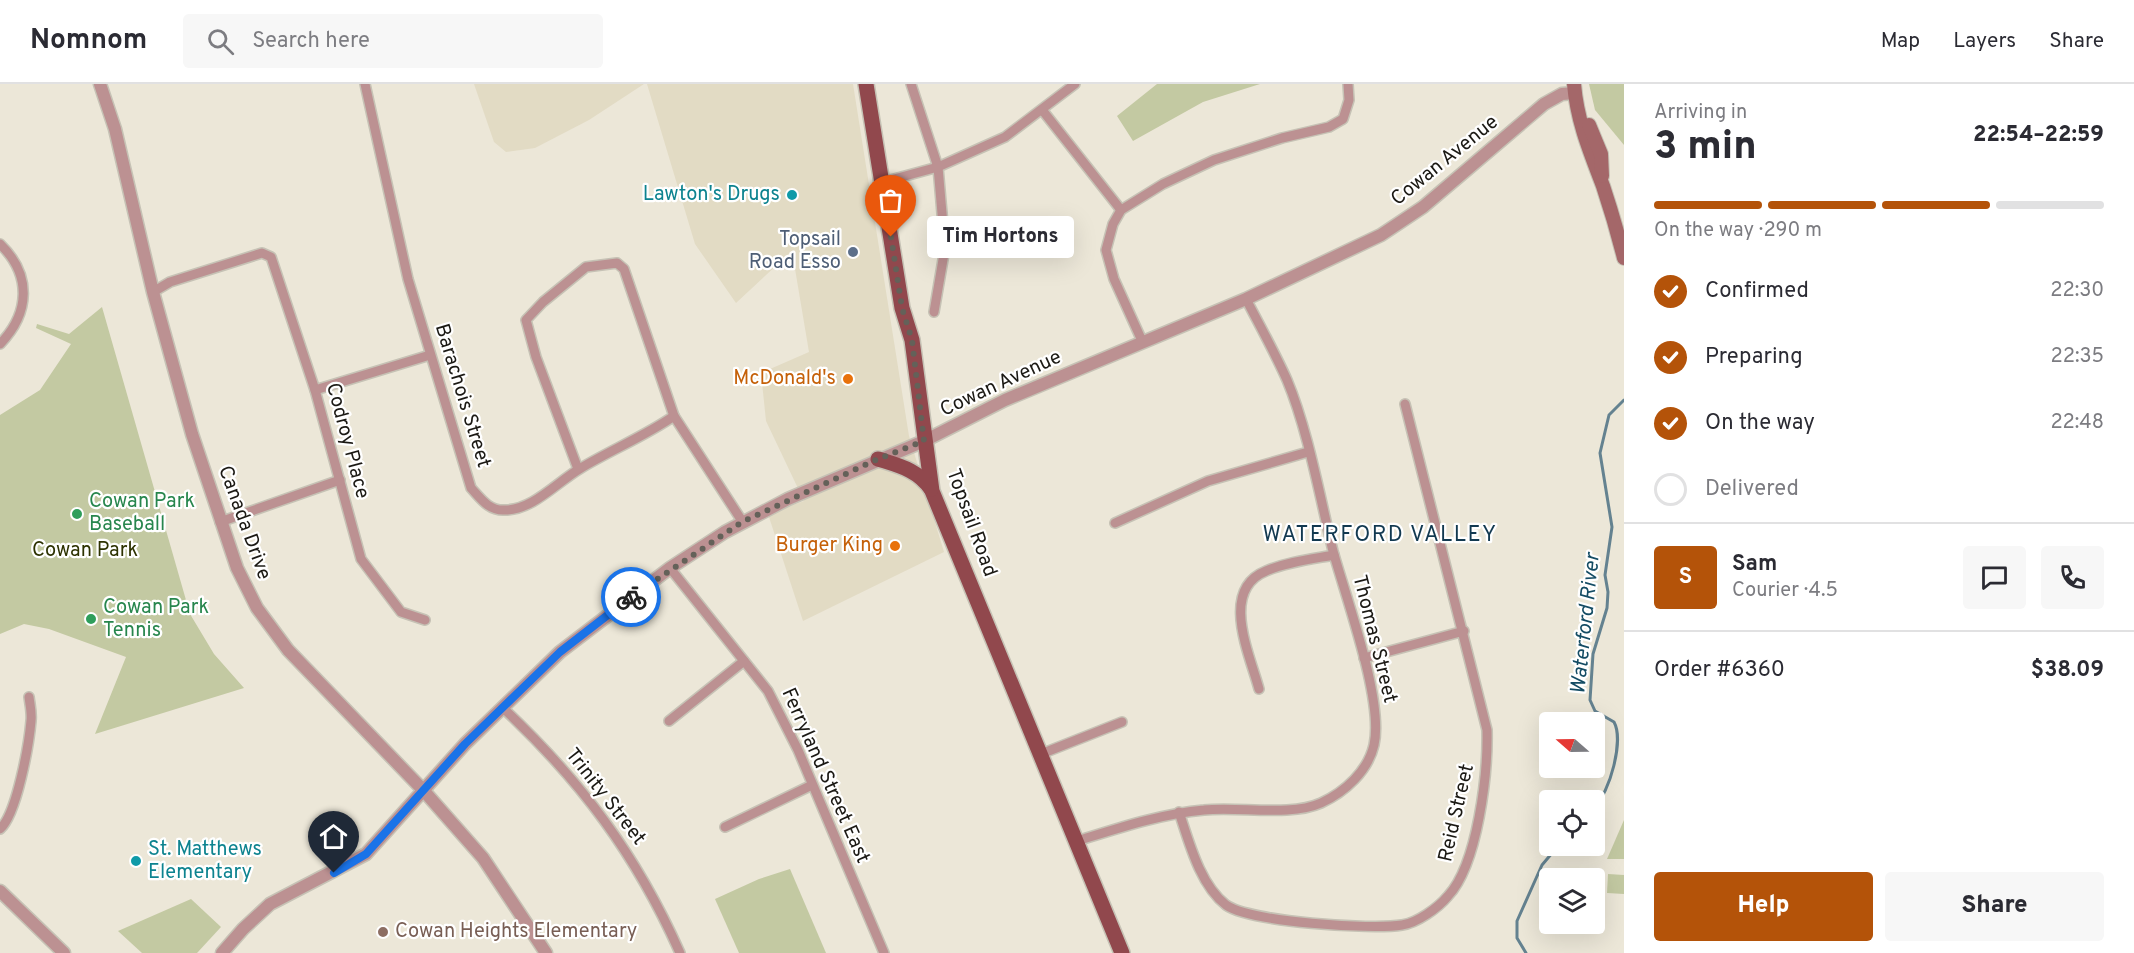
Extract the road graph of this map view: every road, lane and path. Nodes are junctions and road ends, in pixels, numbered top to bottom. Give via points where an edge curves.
1 (100, 84) edge
2 (365, 84) edge
3 (866, 84) edge
4 (911, 84) edge
5 (1075, 84) edge
6 (1348, 84) edge
7 (1575, 88) edge
8 (1043, 111) junction
9 (938, 167) junction
10 (883, 182) junction
11 (1121, 210) junction
12 (0, 244) edge
13 (1624, 258) edge
14 (153, 292) junction
15 (1246, 299) junction
16 (934, 312) dead end
17 (1143, 343) junction
18 (0, 344) edge
19 (430, 355) junction
20 (315, 390) junction
21 (1405, 404) dead end
22 (674, 416) junction
23 (924, 441) junction
24 (1308, 452) junction
25 (878, 459) junction
26 (578, 469) junction
27 (340, 480) junction
28 (932, 491) junction
29 (220, 522) junction
30 (742, 522) junction
31 (1115, 523) dead end
32 (1334, 555) junction
33 (670, 568) junction
34 (424, 620) dead end
35 (1464, 631) junction
36 (1364, 658) junction
37 (744, 661) junction
38 (1259, 689) dead end
39 (29, 697) dead end
40 (502, 707) junction
41 (669, 721) dead end
42 (1122, 722) dead end
43 (1041, 754) junction
44 (812, 785) junction
45 (424, 791) junction
46 (1179, 812) junction
47 (725, 827) dead end
48 (0, 829) edge
49 (1077, 841) junction
50 (0, 891) edge
51 (64, 953) edge
52 (222, 953) edge
53 (546, 953) edge
54 (680, 953) edge
55 (884, 953) edge
56 (1122, 953) edge

1 - 14 street, Canada Drive via 115,129
2 - 19 street, Barachois Street via 408,279
3 - 10 main road, Topsail Road
4 - 9 street
5 - 8 street
6 - 11 street via 1349,100 1343,119 1336,123 1214,160 1163,184
7 - 13 main road via 1600,154 1603,186
7 - 15 street, Cowan Avenue via 1544,104 1381,235
8 - 9 street via 1005,137
8 - 11 street
9 - 10 street
9 - 16 street via 945,248
10 - 23 main road, Topsail Road via 902,308 912,340
11 - 17 street via 1106,250 1114,279
12 - 18 street via 21,274 23,292 19,320
14 - 20 street, Codroy Place via 170,282 262,253 271,257
14 - 29 street, Canada Drive
15 - 17 street, Cowan Avenue
15 - 24 street, Thomas Street via 1287,381
17 - 23 street, Cowan Avenue via 1005,400
19 - 20 street
19 - 26 street, Barachois Street via 471,489 488,506 515,510
20 - 27 street, Codroy Place
21 - 35 street, Reid Street
22 - 26 street, Barachois Street
22 - 26 street via 624,269 617,263 586,267 526,320
22 - 30 street
23 - 25 street, Cowan Avenue
23 - 28 main road, Topsail Road
24 - 31 street via 1208,481
24 - 32 street, Thomas Street
25 - 28 main road via 907,468 926,481
25 - 30 street, Cowan Avenue
27 - 29 street
27 - 34 street, Codroy Place via 361,559 401,612
28 - 43 main road, Topsail Road
29 - 45 street, Canada Drive via 257,608 288,650
30 - 33 street, Cowan Avenue
32 - 36 street, Thomas Street
32 - 38 street via 1263,572 1249,583 1240,602 1241,620
33 - 37 street, Ferryland Street East
33 - 40 street, Cowan Avenue via 560,652
35 - 36 street
35 - 46 street, Reid Street via 1487,730 1488,768 1464,870 1449,896 1430,911 1405,925 1373,927 1253,915 1227,905 1205,880
36 - 46 street, Thomas Street via 1376,721 1374,745 1354,781 1320,804 1295,809
37 - 41 street
37 - 44 street, Ferryland Street East via 768,691
39 - 48 street via 32,718 26,749 11,812
40 - 45 street, Cowan Avenue
40 - 54 street, Trinity Street via 566,771 619,838 662,912
42 - 43 street
43 - 49 main road, Topsail Road
44 - 47 street
44 - 55 street, Ferryland Street East
45 - 52 street, Cowan Avenue via 366,854 270,904
45 - 53 street, Canada Drive via 496,876
46 - 49 street, Thomas Street
49 - 56 main road, Topsail Road
50 - 51 street

